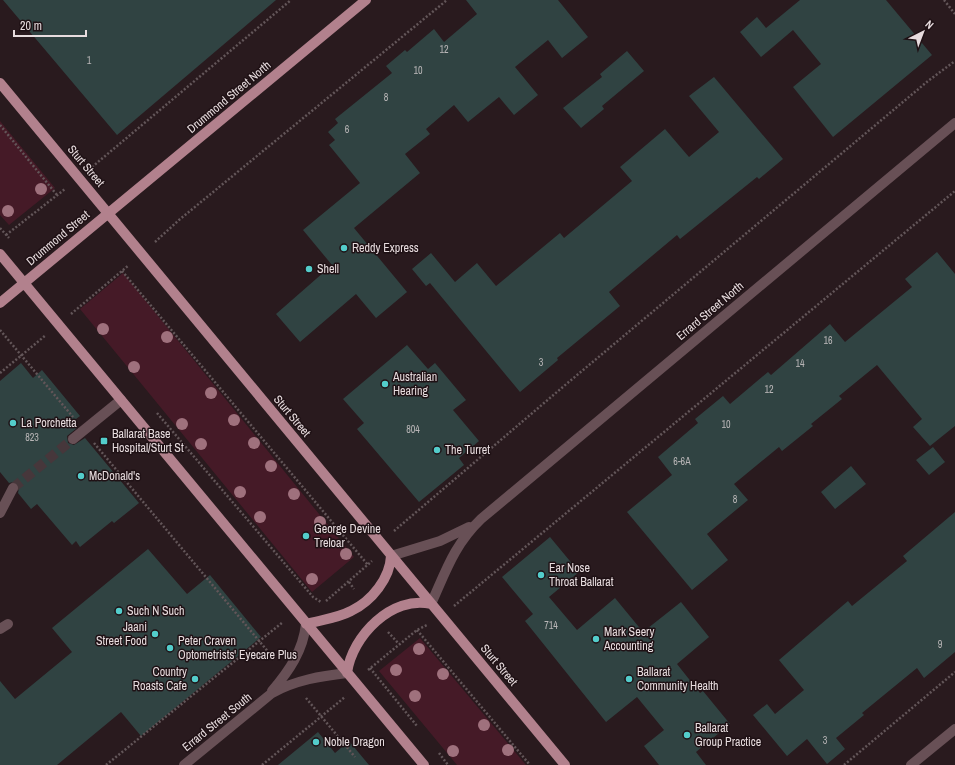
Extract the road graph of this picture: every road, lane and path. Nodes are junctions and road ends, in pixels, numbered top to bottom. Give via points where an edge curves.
1 (291, 0) edge
2 (366, 0) edge
3 (447, 0) edge
4 (944, 0) edge
5 (955, 14) edge
6 (955, 61) edge
7 (0, 83) edge
8 (955, 123) edge
9 (0, 125) edge
10 (79, 179) junction
11 (955, 191) edge
12 (57, 195) junction
13 (108, 213) junction
14 (0, 228) edge
15 (0, 254) edge
16 (142, 254) junction
17 (24, 283) junction
18 (0, 303) edge
19 (72, 313) dead end
20 (77, 319) dead end
21 (0, 330) edge
22 (21, 355) junction
23 (0, 373) edge
24 (120, 400) junction
25 (154, 410) dead end
26 (84, 430) junction
27 (73, 439) tunnel mouth
28 (13, 488) tunnel mouth
29 (421, 508) dead end
30 (0, 513) edge
31 (481, 519) junction
32 (391, 556) junction
33 (313, 597) junction
34 (431, 604) junction
35 (296, 611) junction
36 (442, 617) junction
37 (306, 624) junction
38 (418, 630) junction
39 (260, 642) junction
40 (955, 672) edge
41 (347, 673) junction
42 (286, 674) junction
43 (295, 683) junction
44 (347, 695) dead end
45 (265, 699) junction
46 (322, 715) junction
47 (419, 729) dead end
48 (955, 729) edge
49 (434, 747) dead end
50 (355, 757) dead end
51 (106, 765) edge
52 (184, 765) edge
53 (262, 765) edge
54 (424, 765) edge
55 (448, 765) edge
56 (530, 765) edge
57 (565, 765) edge
58 (844, 765) edge
59 (911, 765) edge

1 - 10 path
2 - 13 main road, Drummond Street North
3 - 16 path via 191,210
4 - 5 path
6 - 29 path via 716,258
7 - 10 main road, Sturt Street
8 - 31 street, Errard Street North
9 - 12 path
10 - 12 path
10 - 13 main road, Sturt Street
11 - 36 path
12 - 14 path via 6,235
13 - 16 main road, Sturt Street
13 - 17 main road, Drummond Street
15 - 17 main road
16 - 32 main road, Sturt Street
16 - 33 path via 122,271 368,565 322,604
17 - 18 main road, Drummond Street
17 - 24 main road
19 - 20 path
21 - 22 path
22 - 23 path
22 - 26 path
24 - 26 street
24 - 35 main road
25 - 33 path
26 - 27 street
26 - 39 path
28 - 30 street
31 - 32 street, Errard Street North via 451,536
31 - 34 street, Errard Street North via 456,550
32 - 34 main road, Sturt Street
32 - 37 main road via 391,566 384,580 357,608 345,614
33 - 35 path
34 - 36 main road, Sturt Street
34 - 41 main road via 422,602 391,611 364,634 356,646
35 - 37 main road
35 - 39 path
36 - 38 path
36 - 57 main road, Sturt Street
37 - 41 main road
37 - 42 street, Errard Street South via 301,647
38 - 47 path via 370,668
38 - 56 path
39 - 42 path
39 - 51 path
40 - 58 path
41 - 43 street, Errard Street South
41 - 54 main road
42 - 45 street, Errard Street South
43 - 45 street, Errard Street South
43 - 46 path
44 - 46 path
45 - 52 street, Errard Street South
46 - 50 path
46 - 53 path
48 - 59 street
49 - 55 path

